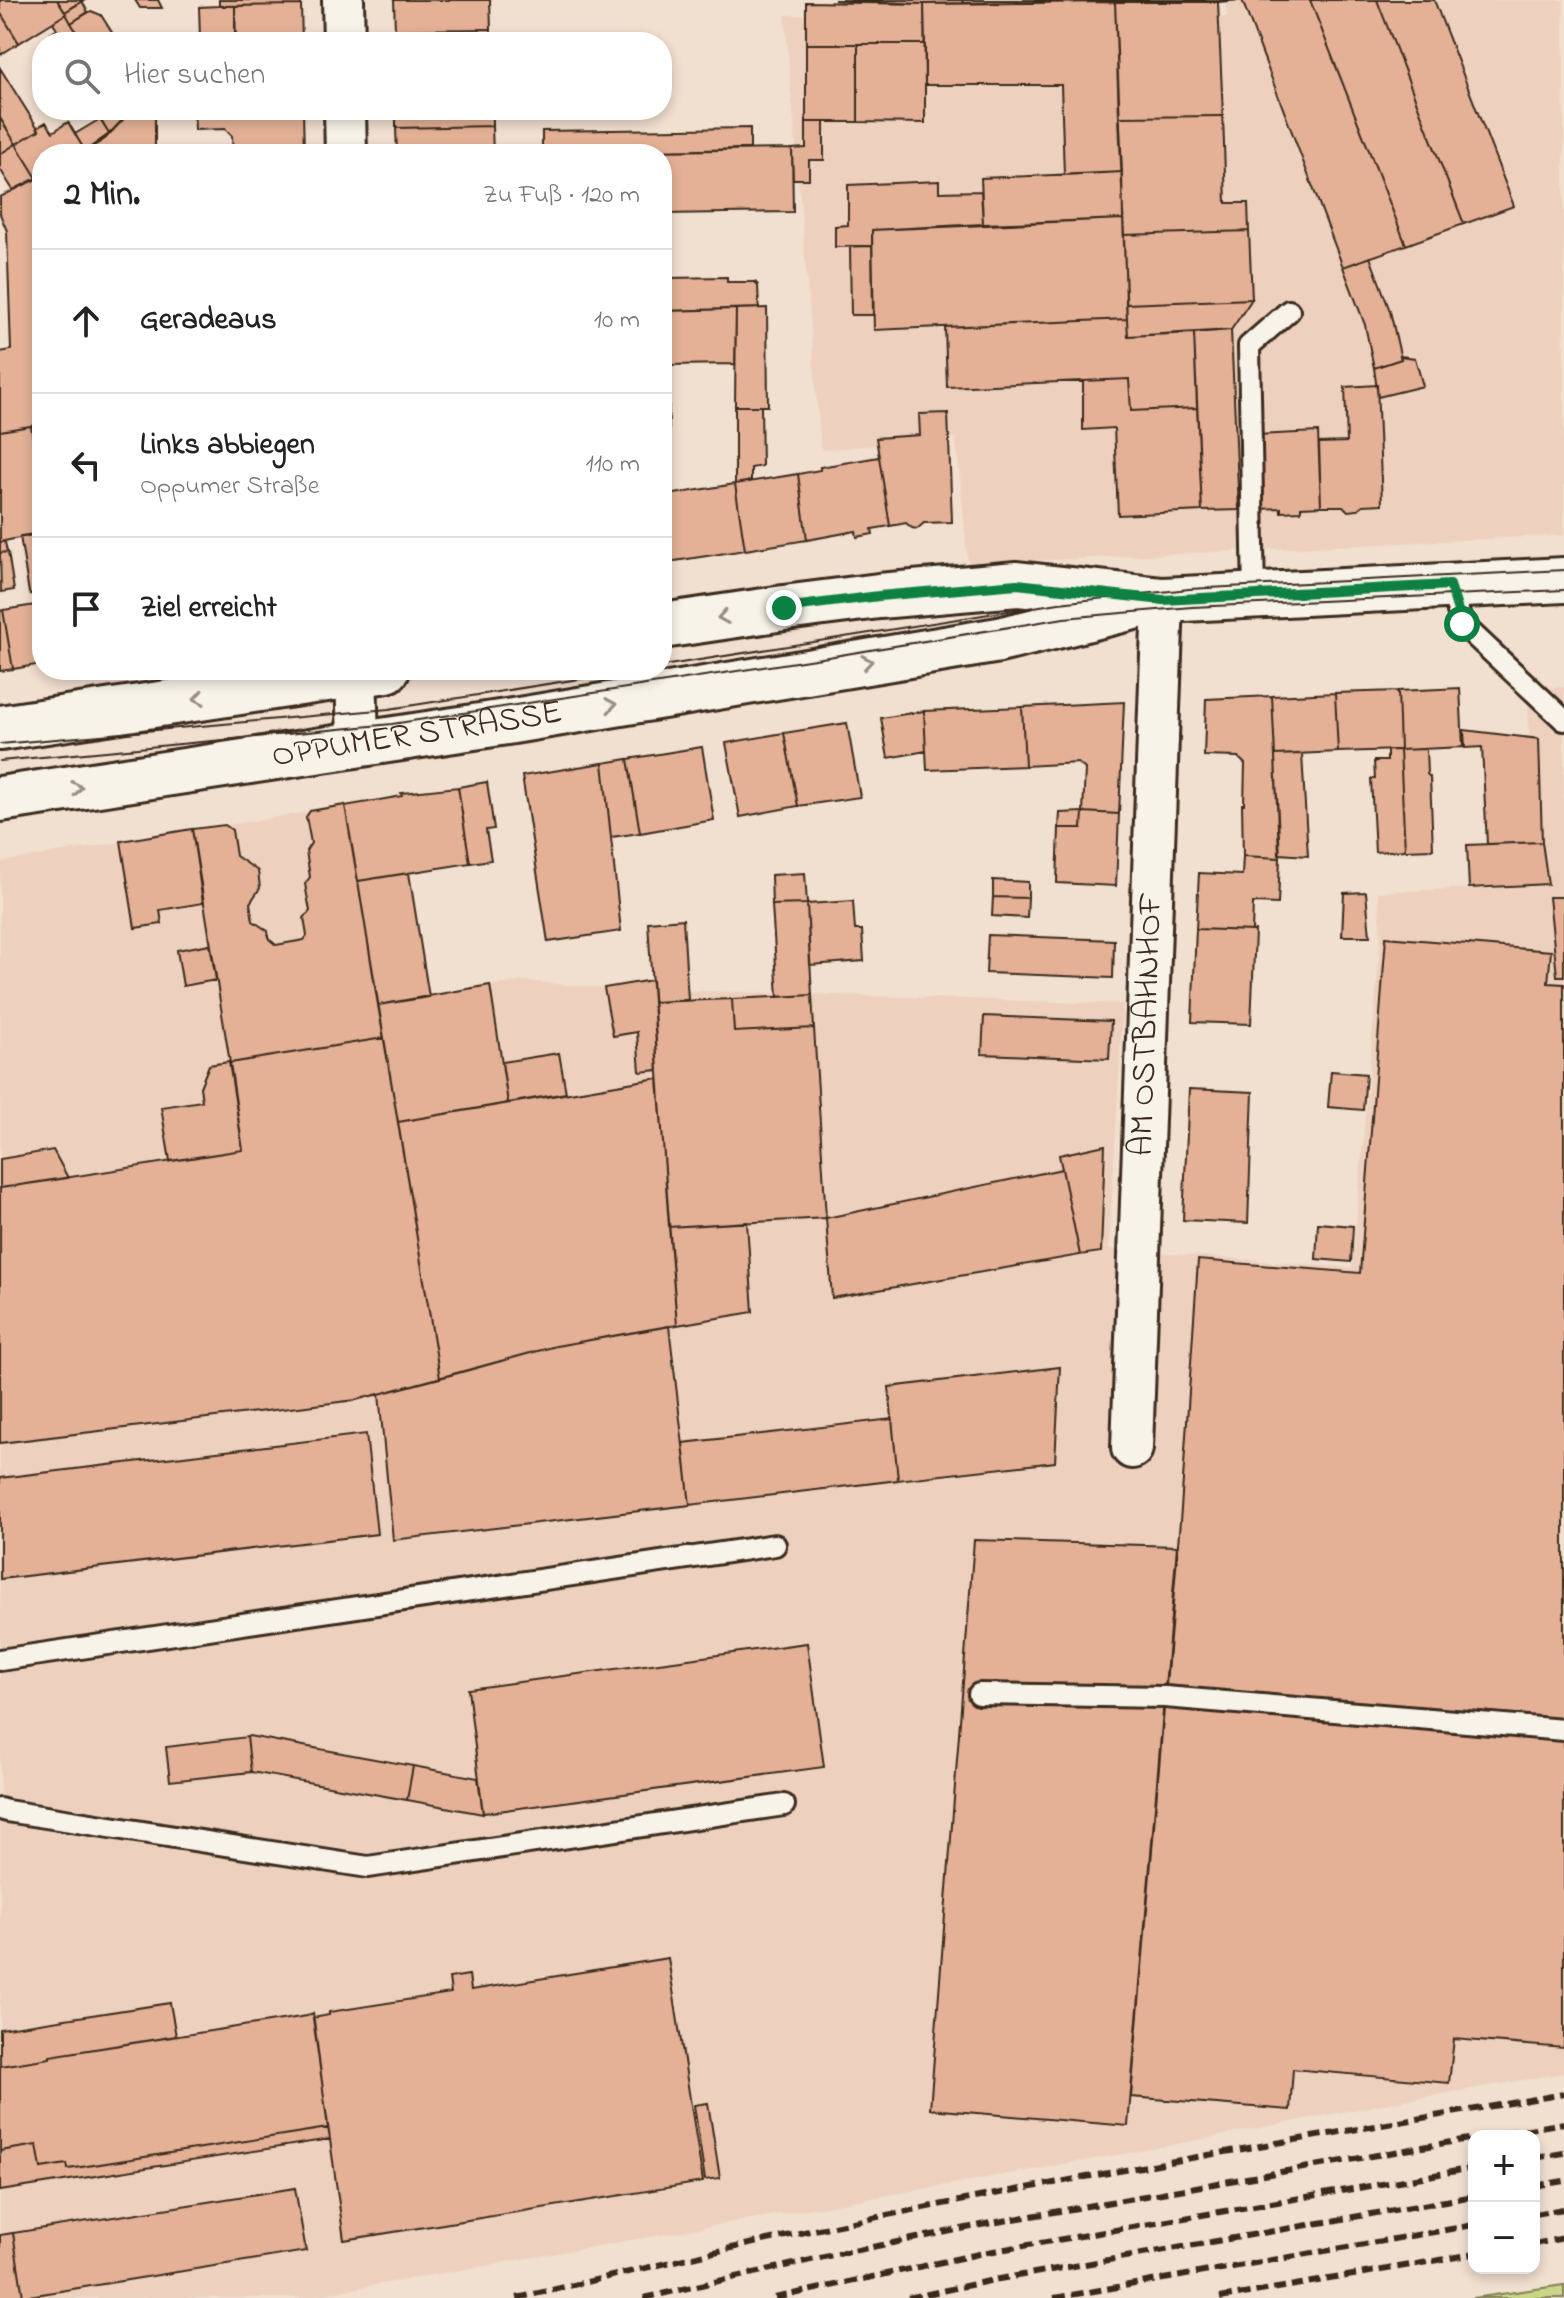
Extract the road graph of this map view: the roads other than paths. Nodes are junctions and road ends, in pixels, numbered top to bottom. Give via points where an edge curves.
1 (343, 0) edge
2 (344, 32) edge
3 (345, 120) edge
4 (346, 144) edge
5 (1289, 311) dead end
6 (1564, 580) edge
7 (1450, 585) junction
8 (1254, 595) junction
9 (1163, 600) junction
10 (672, 625) edge
11 (314, 680) edge
12 (365, 680) edge
13 (1564, 720) edge
14 (0, 728) edge
15 (358, 744) junction
16 (0, 799) edge
17 (1132, 1448) dead end
18 (775, 1545) dead end
19 (0, 1660) edge
20 (979, 1694) dead end
21 (1564, 1730) edge
22 (784, 1805) dead end
23 (2, 1812) edge

1 - 2 street
3 - 4 street
5 - 8 lane via 1249,346
6 - 7 main road, OPPUMER STRASSE
7 - 8 main road, OPPUMER STRASSE
7 - 13 lane via 1462,624
8 - 9 main road, OPPUMER STRASSE
9 -> 10 main road, OPPUMER STRASSE via 1017,584 863,598
15 -> 9 main road, OPPUMER STRASSE via 999,640
9 - 17 street, AM OSTBAHNHOF
11 -> 14 main road, OPPUMER STRASSE
12 - 15 street
16 -> 15 main road, OPPUMER STRASSE
18 - 19 lane
20 - 21 lane via 1165,1697
22 - 23 lane via 368,1867

